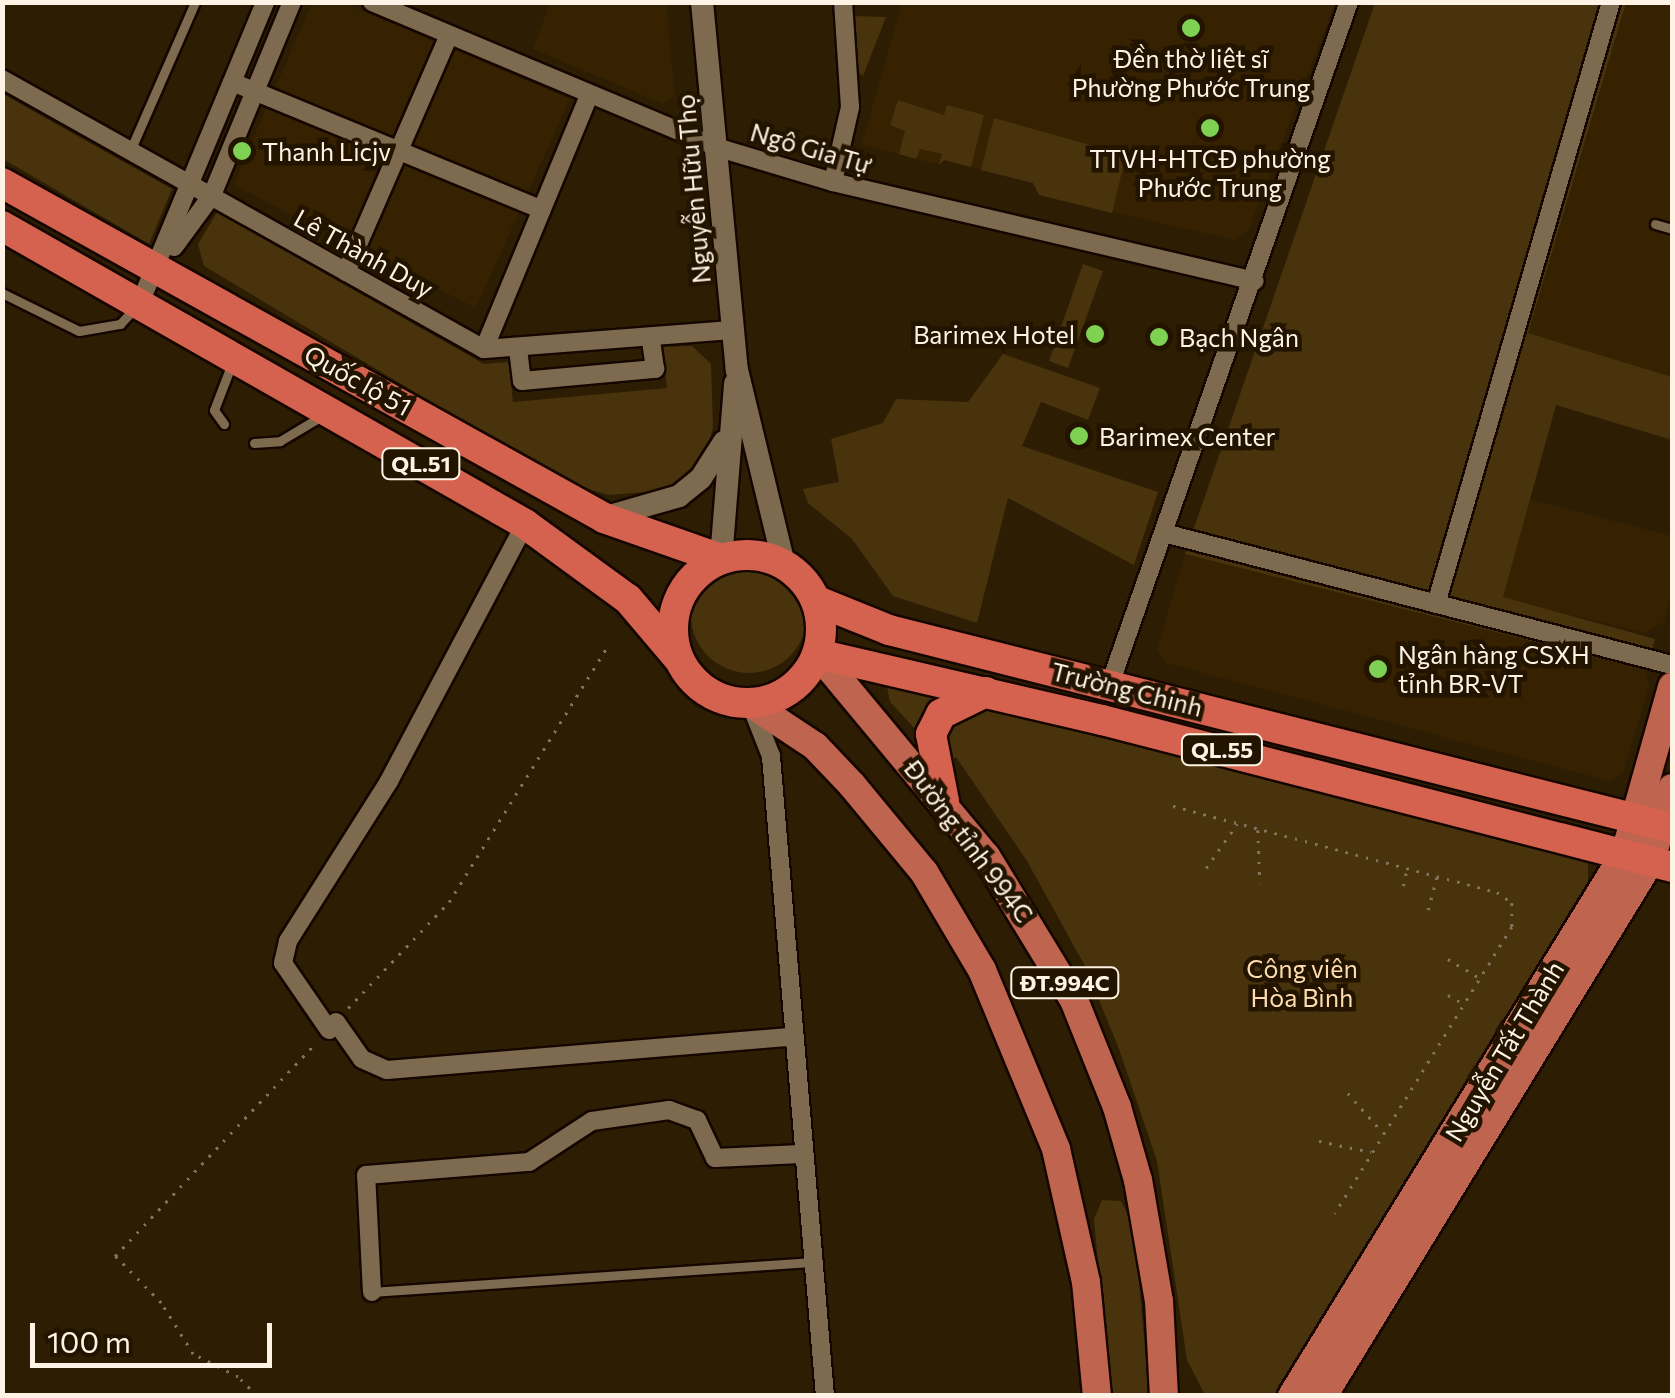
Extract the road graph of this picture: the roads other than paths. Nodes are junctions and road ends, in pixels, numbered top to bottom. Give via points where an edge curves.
1 (195, 2) edge
2 (265, 2) edge
3 (292, 2) edge
4 (372, 2) edge
5 (702, 2) edge
6 (843, 2) edge
7 (1350, 2) edge
8 (1611, 2) edge
9 (449, 36) junction
10 (2, 79) edge
11 (232, 82) junction
12 (256, 90) junction
13 (590, 96) junction
14 (719, 148) junction
15 (129, 152) junction
16 (403, 154) junction
17 (833, 182) junction
18 (2, 183) edge
19 (191, 184) junction
20 (212, 195) junction
21 (542, 210) junction
22 (1655, 224) dead end
23 (2, 226) edge
24 (1672, 229) edge
25 (159, 268) junction
26 (346, 272) junction
27 (1255, 282) junction
28 (2, 293) edge
29 (140, 303) junction
30 (732, 330) junction
31 (650, 339) junction
32 (484, 348) junction
33 (518, 349) junction
34 (235, 356) junction
35 (737, 370) junction
36 (330, 411) junction
37 (224, 424) dead end
38 (730, 430) junction
39 (254, 443) dead end
40 (604, 518) junction
41 (525, 524) junction
42 (1164, 533) junction
43 (721, 559) junction
44 (784, 564) junction
45 (817, 601) junction
46 (1436, 604) junction
47 (818, 654) junction
48 (678, 658) junction
49 (1672, 665) edge
50 (1110, 684) junction
51 (1672, 687) edge
52 (986, 692) junction
53 (750, 703) junction
54 (1672, 788) edge
55 (944, 801) junction
56 (1656, 823) edge
57 (1649, 860) edge
58 (790, 1036) junction
59 (800, 1154) junction
60 (815, 1262) junction
61 (372, 1292) joint
62 (1170, 1390) edge
63 (826, 1396) edge
64 (1097, 1396) edge
65 (1292, 1396) edge
66 (1323, 1396) edge

1 - 15 lane
2 - 11 street
3 - 12 street
4 - 9 street, Ngô Gia Tự
5 - 14 street, Nguyễn Hữu Thọ
6 - 17 street via 850,107
7 - 27 street
8 - 46 street
9 - 13 street, Ngô Gia Tự
9 - 16 street
10 - 15 street, Lê Thành Duy
11 - 12 street
11 - 19 street
12 - 16 street
12 - 20 street
13 - 14 street, Ngô Gia Tự
13 - 21 street
14 - 17 street, Ngô Gia Tự
14 - 30 street, Nguyễn Hữu Thọ
15 - 19 street, Lê Thành Duy
16 - 21 street
16 - 26 street
17 - 27 street, Ngô Gia Tự
18 - 25 highway, Quốc lộ 51 / QL.51
19 - 20 street, Lê Thành Duy
19 - 25 street
20 - 25 street
20 - 26 street, Lê Thành Duy
21 - 32 street
22 - 24 lane
23 - 29 highway, Quốc lộ 51 / QL.51
25 - 29 street
25 - 40 highway, Quốc lộ 51 / QL.51
26 - 32 street, Lê Thành Duy
27 - 42 street
28 - 29 lane via 79,331 120,324
29 - 34 highway, Quốc lộ 51 / QL.51
30 - 31 street, Lê Thành Duy
30 - 35 street, Nguyễn Hữu Thọ
31 - 33 street, Lê Thành Duy
31 - 33 street via 655,370 522,381
32 - 33 street, Lê Thành Duy
34 - 36 highway, Quốc lộ 51 / QL.51
34 - 37 lane via 214,410
35 - 38 street, Nguyễn Hữu Thọ
35 - 44 street, Nguyễn Hữu Thọ
36 - 39 lane via 280,441
36 - 41 highway, Quốc lộ 51 / QL.51
38 - 40 street via 716,459 680,496
38 - 43 street, Nguyễn Hữu Thọ
40 - 43 highway, Quốc lộ 51 / QL.51
41 - 48 highway, Quốc lộ 51 / QL.51 via 628,600
41 - 58 street via 389,781 288,941 283,963 362,1059 387,1070
42 - 46 street
42 - 50 street
43 - 44 highway via 753,554
43 - 48 highway via 695,575 678,600 672,628
44 - 45 highway
45 - 47 highway
45 - 50 highway, Trường Chinh / QL.55 via 889,630
46 - 49 street
47 - 52 highway, Trường Chinh / QL.55
47 - 53 highway via 783,694
47 - 55 main road, Đường tỉnh 994C / ĐT.994C
48 - 53 highway via 715,696
50 - 56 highway, Trường Chinh / QL.55
51 - 56 main road, Nguyễn Tất Thành
52 - 55 highway via 941,714 932,734
52 - 57 highway, Trường Chinh / QL.55
53 - 58 street via 771,756
53 - 64 main road, ĐT.994C via 814,746 852,785 924,872 982,970 1056,1148 1086,1282
54 - 56 main road, Nguyễn Tất Thành
55 - 62 main road, Đường tỉnh 994C / ĐT.994C via 1041,939 1111,1090 1149,1230
56 - 57 main road, Nguyễn Tất Thành
57 - 65 main road, Nguyễn Tất Thành
57 - 66 main road, Nguyễn Tất Thành
58 - 59 street
59 - 60 street
59 - 61 street via 715,1158 696,1120 669,1110 592,1120 529,1162 366,1175
60 - 61 lane
60 - 63 street

